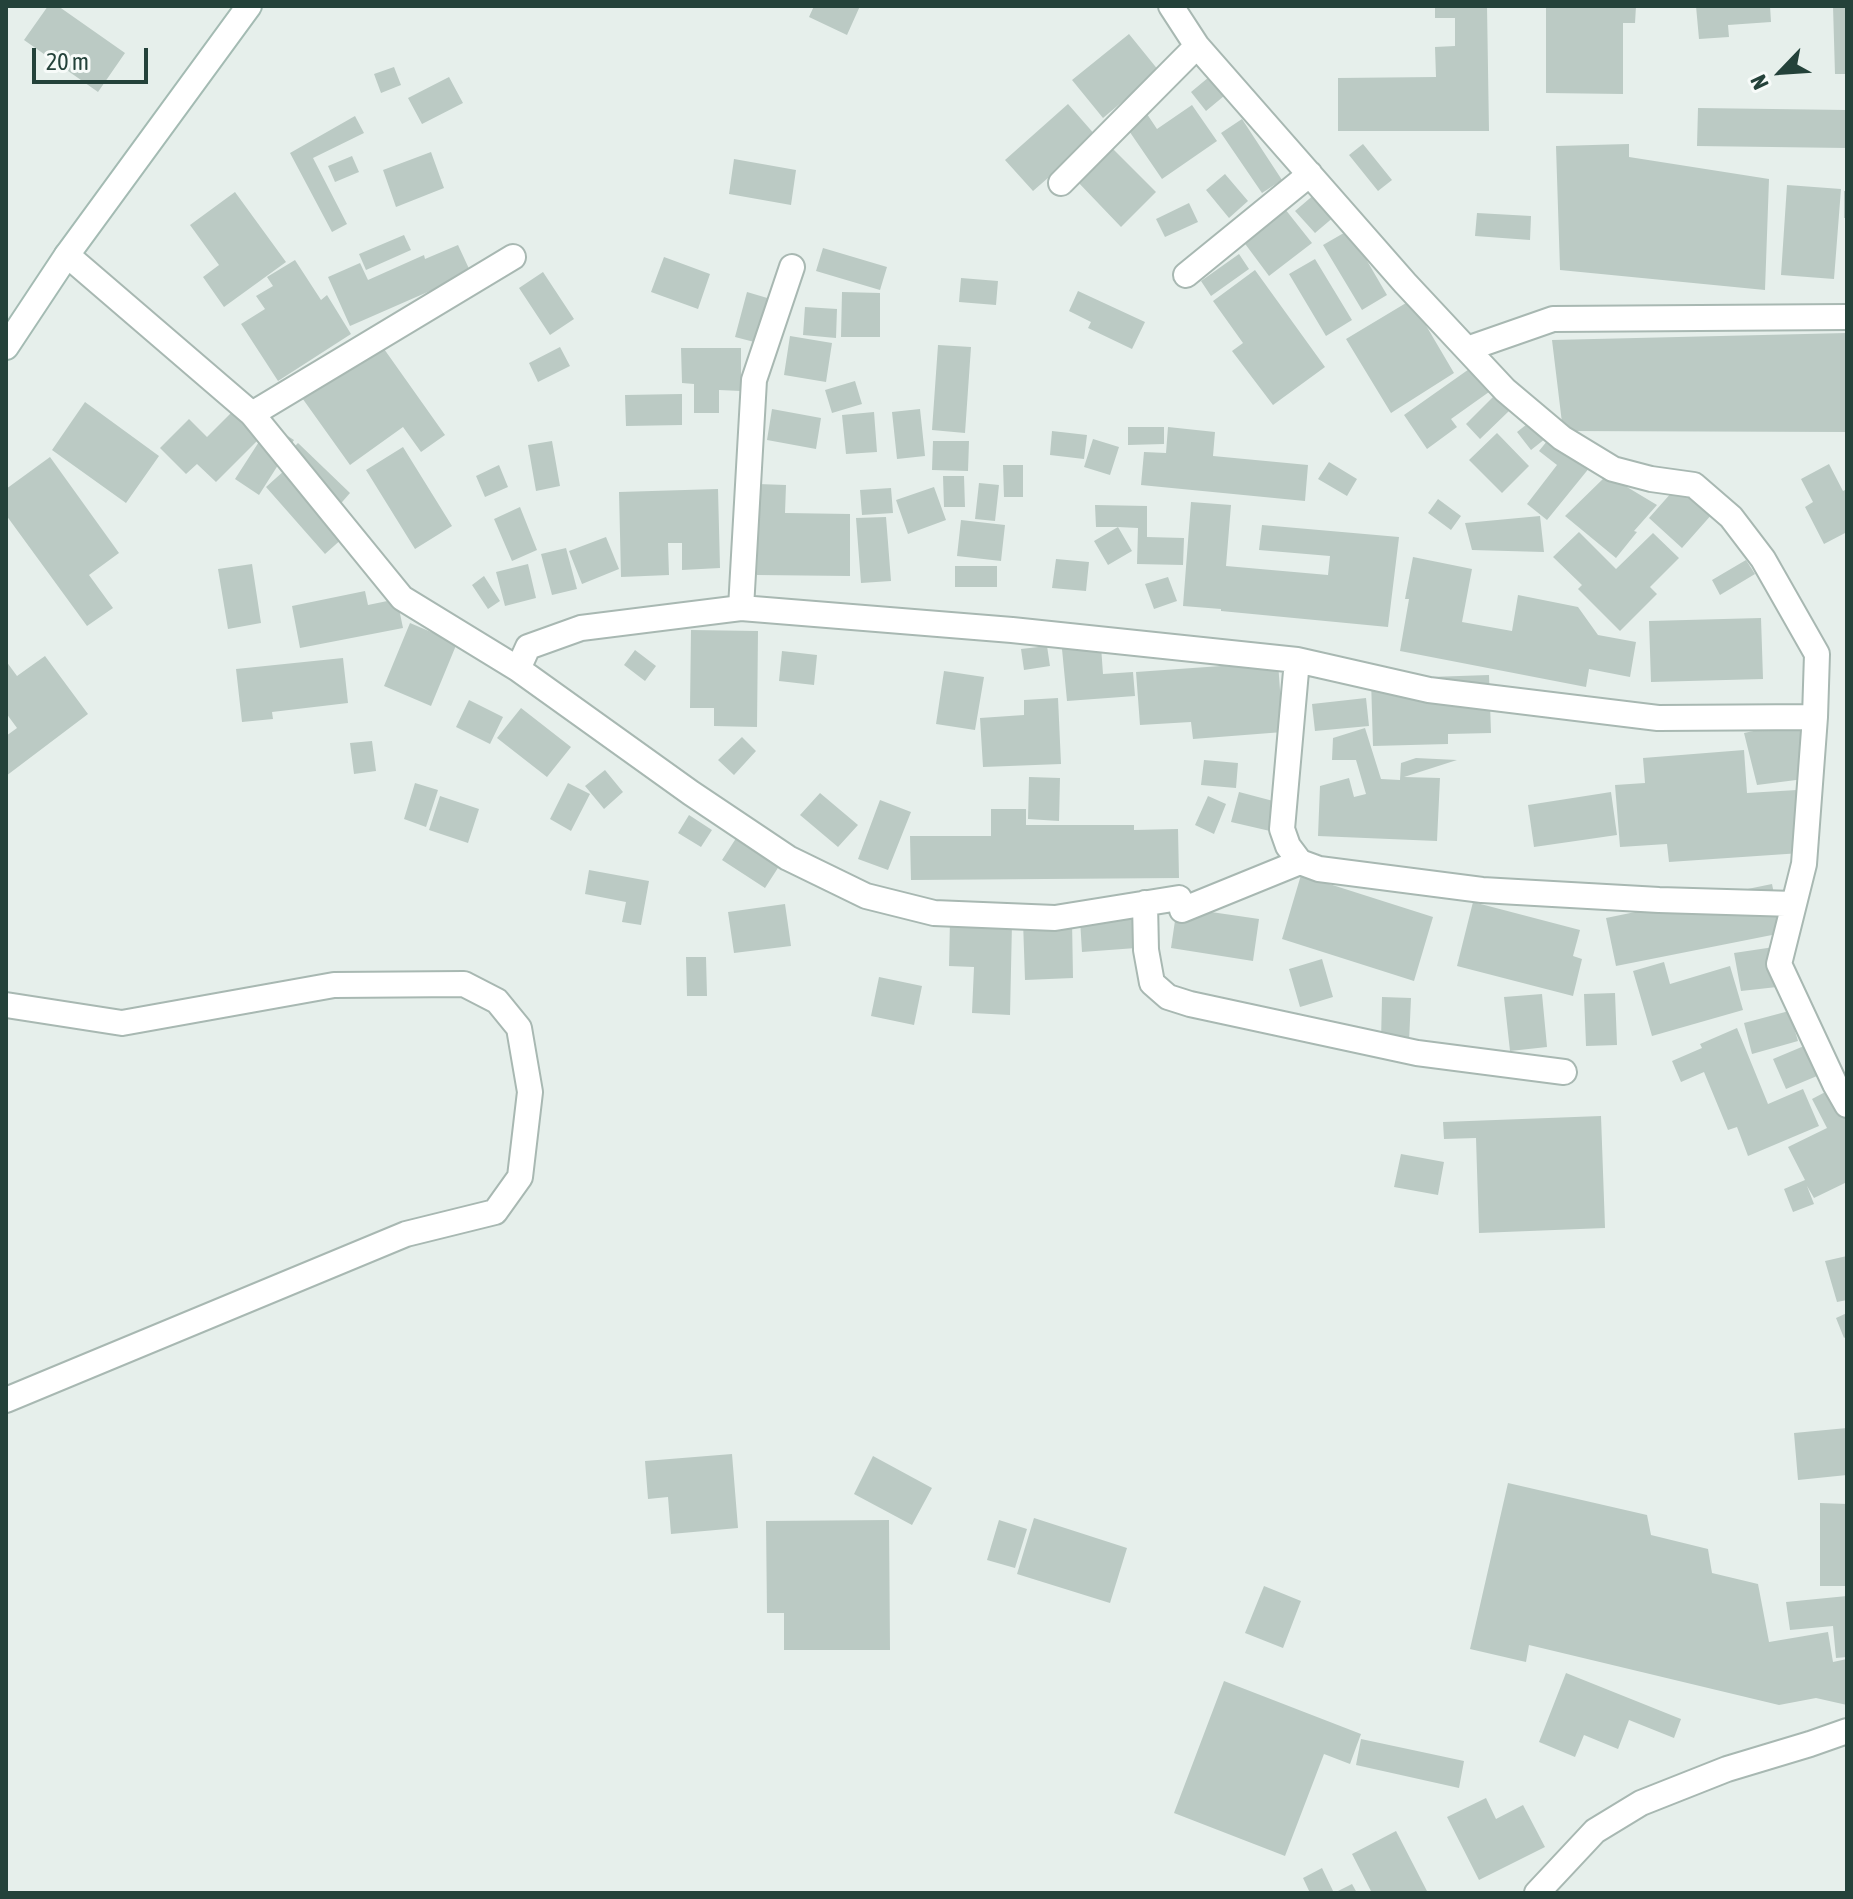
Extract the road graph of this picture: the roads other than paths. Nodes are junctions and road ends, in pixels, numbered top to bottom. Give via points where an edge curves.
1 (249, 6) edge
2 (1171, 6) edge
3 (1197, 46) junction
4 (1310, 174) junction
5 (1061, 183) dead end
6 (67, 255) junction
7 (513, 257) dead end
8 (792, 267) dead end
9 (1186, 275) dead end
10 (1847, 317) edge
11 (6, 347) edge
12 (1467, 349) junction
13 (252, 414) junction
14 (741, 608) junction
15 (1297, 660) junction
16 (518, 669) junction
17 (1815, 717) junction
18 (1300, 862) junction
19 (1145, 903) junction
20 (1794, 904) junction
21 (6, 1005) edge
22 (1564, 1072) dead end
23 (1847, 1105) edge
24 (6, 1400) edge
25 (1847, 1731) edge
26 (1537, 1893) edge

1 - 6 street
2 - 3 street
3 - 4 street
3 - 5 street
4 - 9 street
4 - 12 street
6 - 11 street
6 - 13 street
7 - 13 street
8 - 14 street via 754,380
10 - 12 street via 1553,319
12 - 17 street via 1562,438 1613,469 1694,485 1731,517 1763,559 1817,654
13 - 16 street via 402,598
14 - 15 street
14 - 16 street via 581,628 528,647
15 - 17 street via 1429,690 1658,718
15 - 18 street via 1282,829
16 - 19 street via 788,858 866,896 934,913 1055,918
17 - 20 street via 1804,864
18 - 19 street via 1181,904
18 - 20 street via 1319,869 1482,890
19 - 22 street via 1152,983 1168,997 1417,1053
20 - 23 street via 1779,964
21 - 24 street via 122,1023 334,985 464,984 497,1001 519,1028 530,1092 520,1177 495,1212 406,1234
25 - 26 street via 1641,1803 1595,1831

